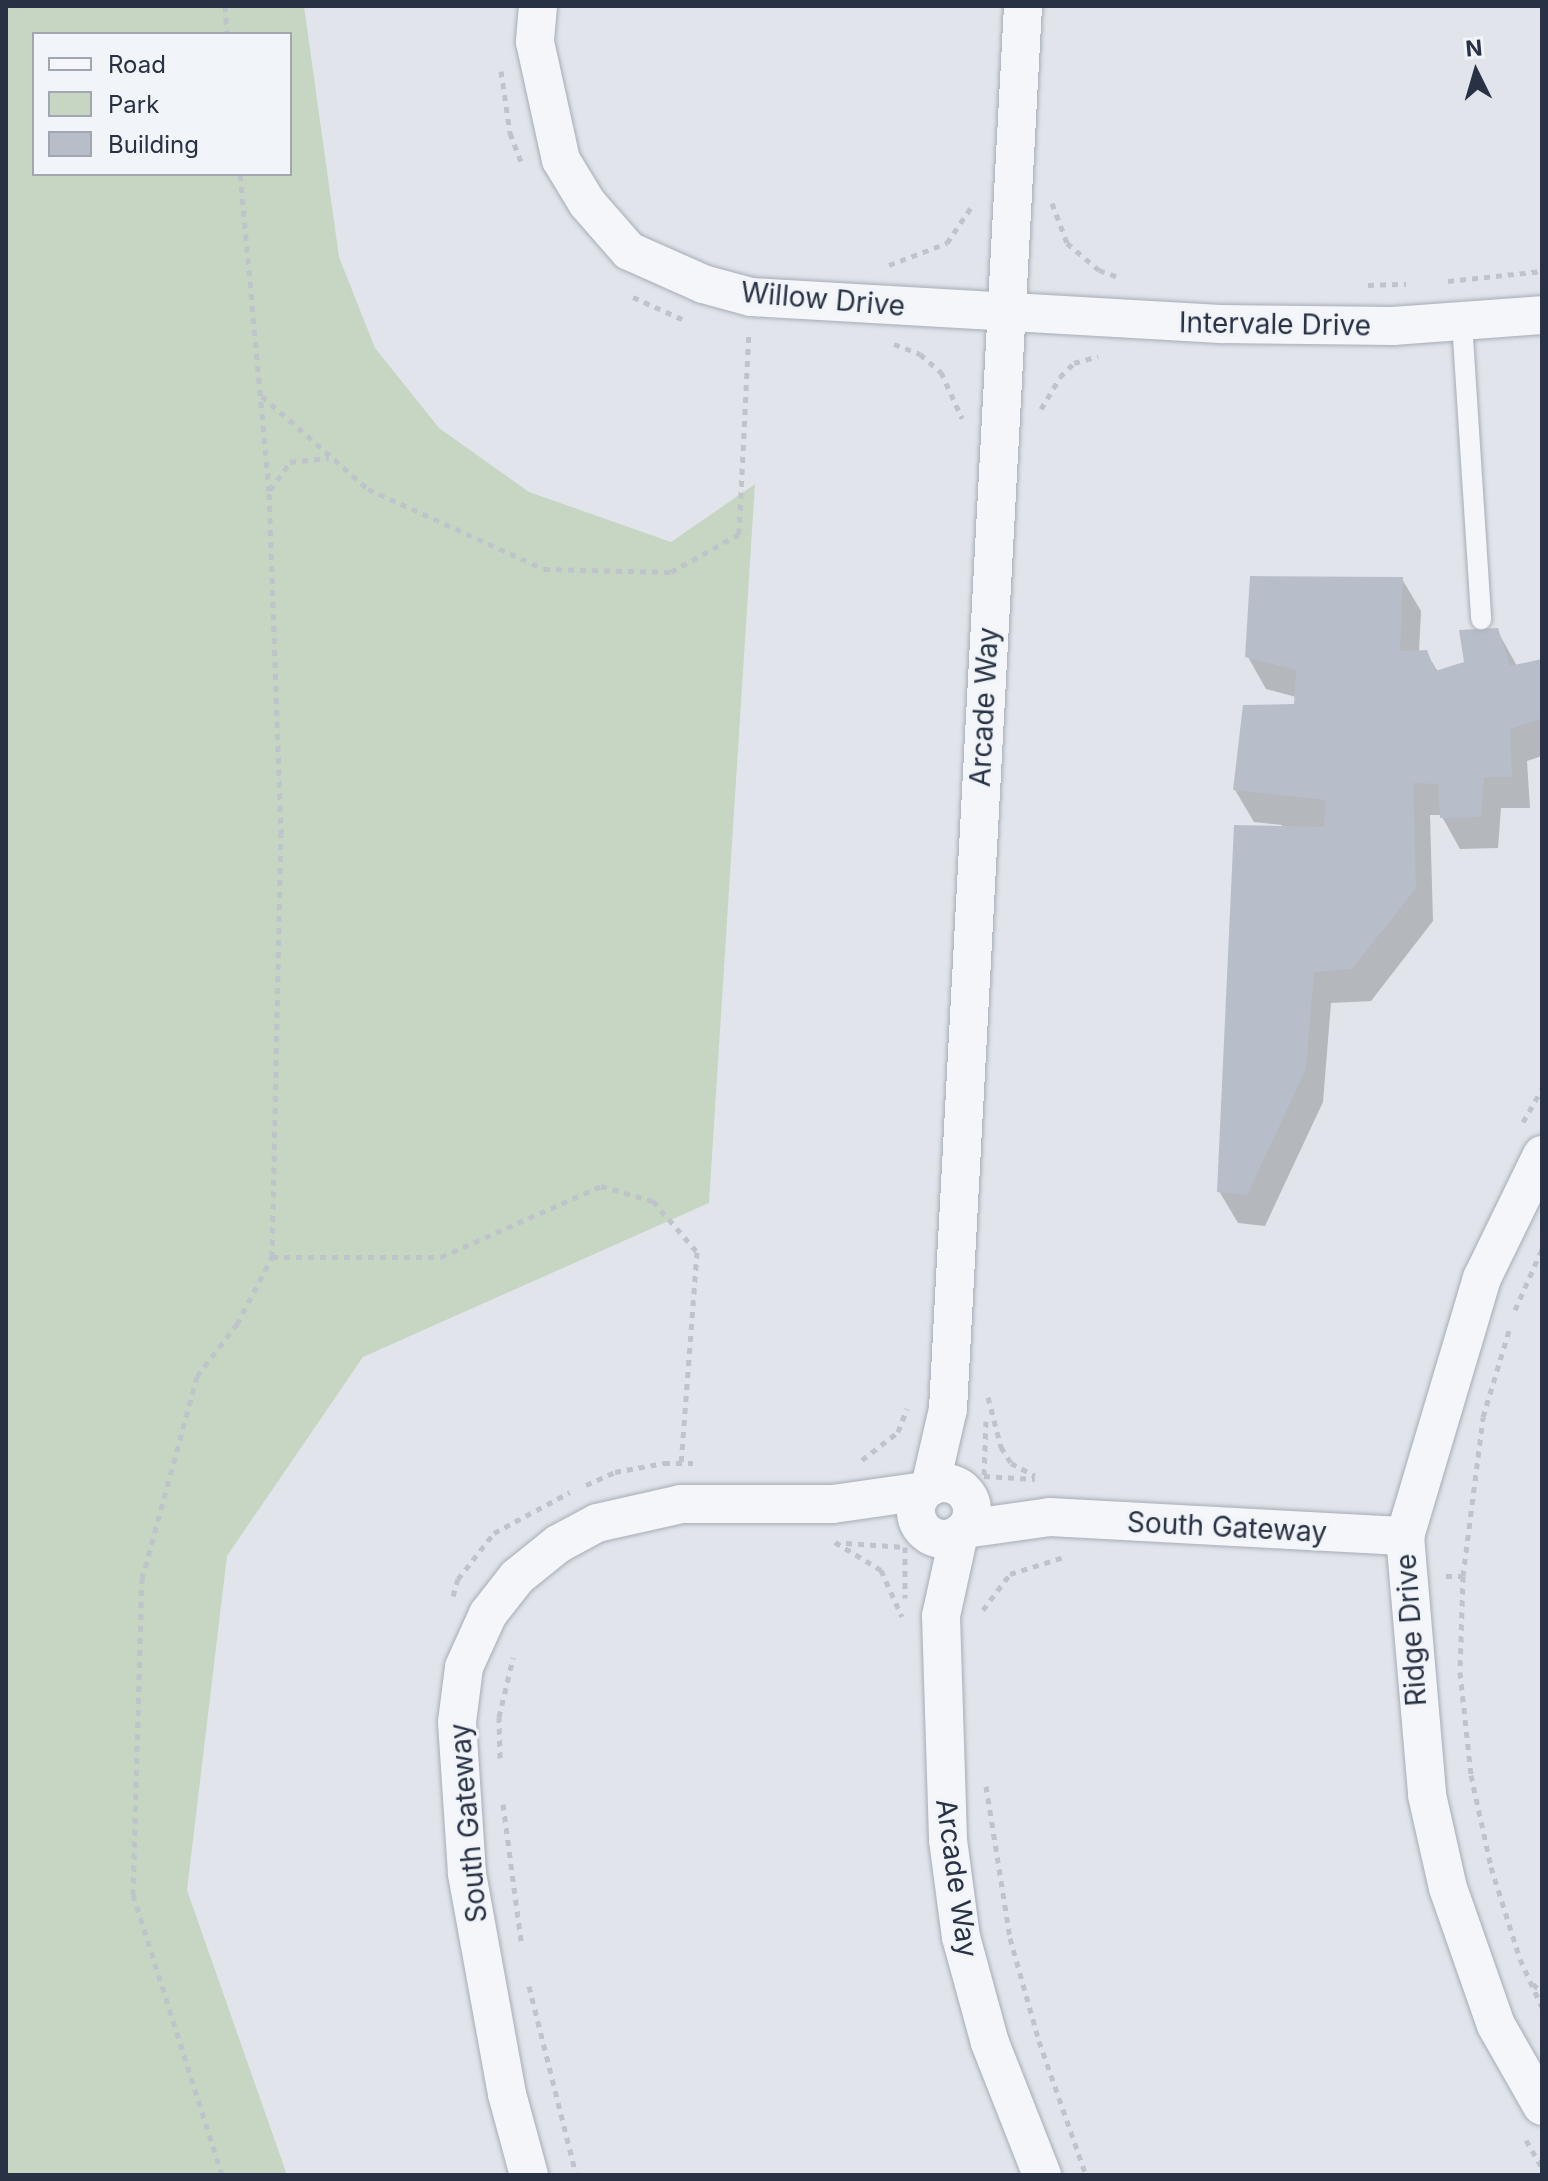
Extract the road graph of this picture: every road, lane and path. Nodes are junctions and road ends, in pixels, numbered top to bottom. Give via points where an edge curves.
1 (225, 6) edge
2 (538, 6) edge
3 (1023, 6) edge
4 (227, 32) edge
5 (240, 176) edge
6 (975, 214) dead end
7 (1049, 221) dead end
8 (911, 268) dead end
9 (1542, 271) edge
10 (1091, 277) dead end
11 (1121, 278) junction
12 (1137, 279) dead end
13 (1436, 283) dead end
14 (1420, 284) dead end
15 (1362, 285) dead end
16 (751, 297) junction
17 (1007, 314) junction
18 (1542, 315) edge
19 (1462, 322) junction
20 (886, 341) dead end
21 (1106, 353) dead end
22 (1040, 387) dead end
23 (965, 393) dead end
24 (261, 395) junction
25 (330, 458) junction
26 (269, 491) junction
27 (1481, 619) dead end
28 (1542, 1089) edge
29 (1531, 1142) edge
30 (1542, 1249) edge
31 (272, 1257) junction
32 (988, 1391) joint
33 (923, 1404) junction
34 (911, 1428) dead end
35 (858, 1462) dead end
36 (681, 1463) junction
37 (710, 1464) dead end
38 (681, 1504) junction
39 (940, 1515) junction
40 (1405, 1536) junction
41 (821, 1541) dead end
42 (834, 1542) junction
43 (1069, 1556) dead end
44 (1407, 1574) junction
45 (1463, 1576) junction
46 (450, 1605) dead end
47 (978, 1606) dead end
48 (966, 1620) junction
49 (905, 1628) dead end
50 (517, 1647) dead end
51 (501, 1773) dead end
52 (985, 1778) dead end
53 (503, 1801) dead end
54 (522, 1946) dead end
55 (526, 1975) dead end
56 (1530, 1980) junction
57 (1542, 1992) edge
58 (1542, 2007) edge
59 (1542, 2106) edge
60 (222, 2175) edge
61 (529, 2175) edge
62 (576, 2175) edge
63 (1042, 2175) edge
64 (1086, 2175) edge

1 - 4 path
2 - 16 street, Willow Drive via 535,42 546,111 561,160 587,203 629,251 703,284
3 - 17 street, Arcade Way
5 - 24 path
6 - 8 path via 976,200 947,243 881,267
7 - 11 path via 1051,194 1055,224 1067,243 1099,270
9 - 13 path
10 - 11 path
11 - 12 path
14 - 15 path
16 - 17 street, Willow Drive
16 - 25 path via 739,534 671,572 544,569 368,489
17 - 19 street, Intervale Drive via 1224,324
17 - 33 street, Arcade Way
18 - 19 street, Intervale Drive
19 - 27 lane
20 - 23 path via 920,354 941,372 963,424
21 - 22 path via 1074,363 1060,377 1039,417
24 - 25 path
24 - 26 path
25 - 26 path via 290,462
26 - 31 path via 281,835
28 - 29 path
29 - 40 street, Ridge Drive via 1482,1278
30 - 45 path via 1516,1307 1483,1417
31 - 36 path via 441,1257 601,1186 653,1201 697,1252
31 - 60 path via 237,1324 197,1376 142,1579 133,1895
32 - 32 path via 984,1476 1044,1479 1011,1463 1001,1447
33 - 34 path
33 - 35 path via 882,1449
33 - 39 street, Arcade Way
36 - 37 path
36 - 38 path
36 - 46 path via 615,1472 494,1533 458,1579
38 - 39 street, South Gateway via 833,1504
38 - 61 street, South Gateway via 597,1523 558,1544 517,1577 488,1614 464,1667 457,1722 467,1873 507,2094
39 - 40 street, South Gateway
39 - 42 path
39 - 48 street, Arcade Way
40 - 44 street, Ridge Drive
41 - 42 path
42 - 49 path via 881,1570
43 - 48 path via 1010,1574
44 - 45 path
44 - 59 street, Ridge Drive via 1427,1795 1448,1888 1496,2025
45 - 56 path via 1460,1672 1471,1775 1491,1867
47 - 48 path
48 - 63 street, Arcade Way via 941,1737 961,1937 990,2043
50 - 51 path via 499,1717
52 - 64 path via 1010,1938
53 - 54 path
55 - 62 path
56 - 57 path
56 - 58 path

